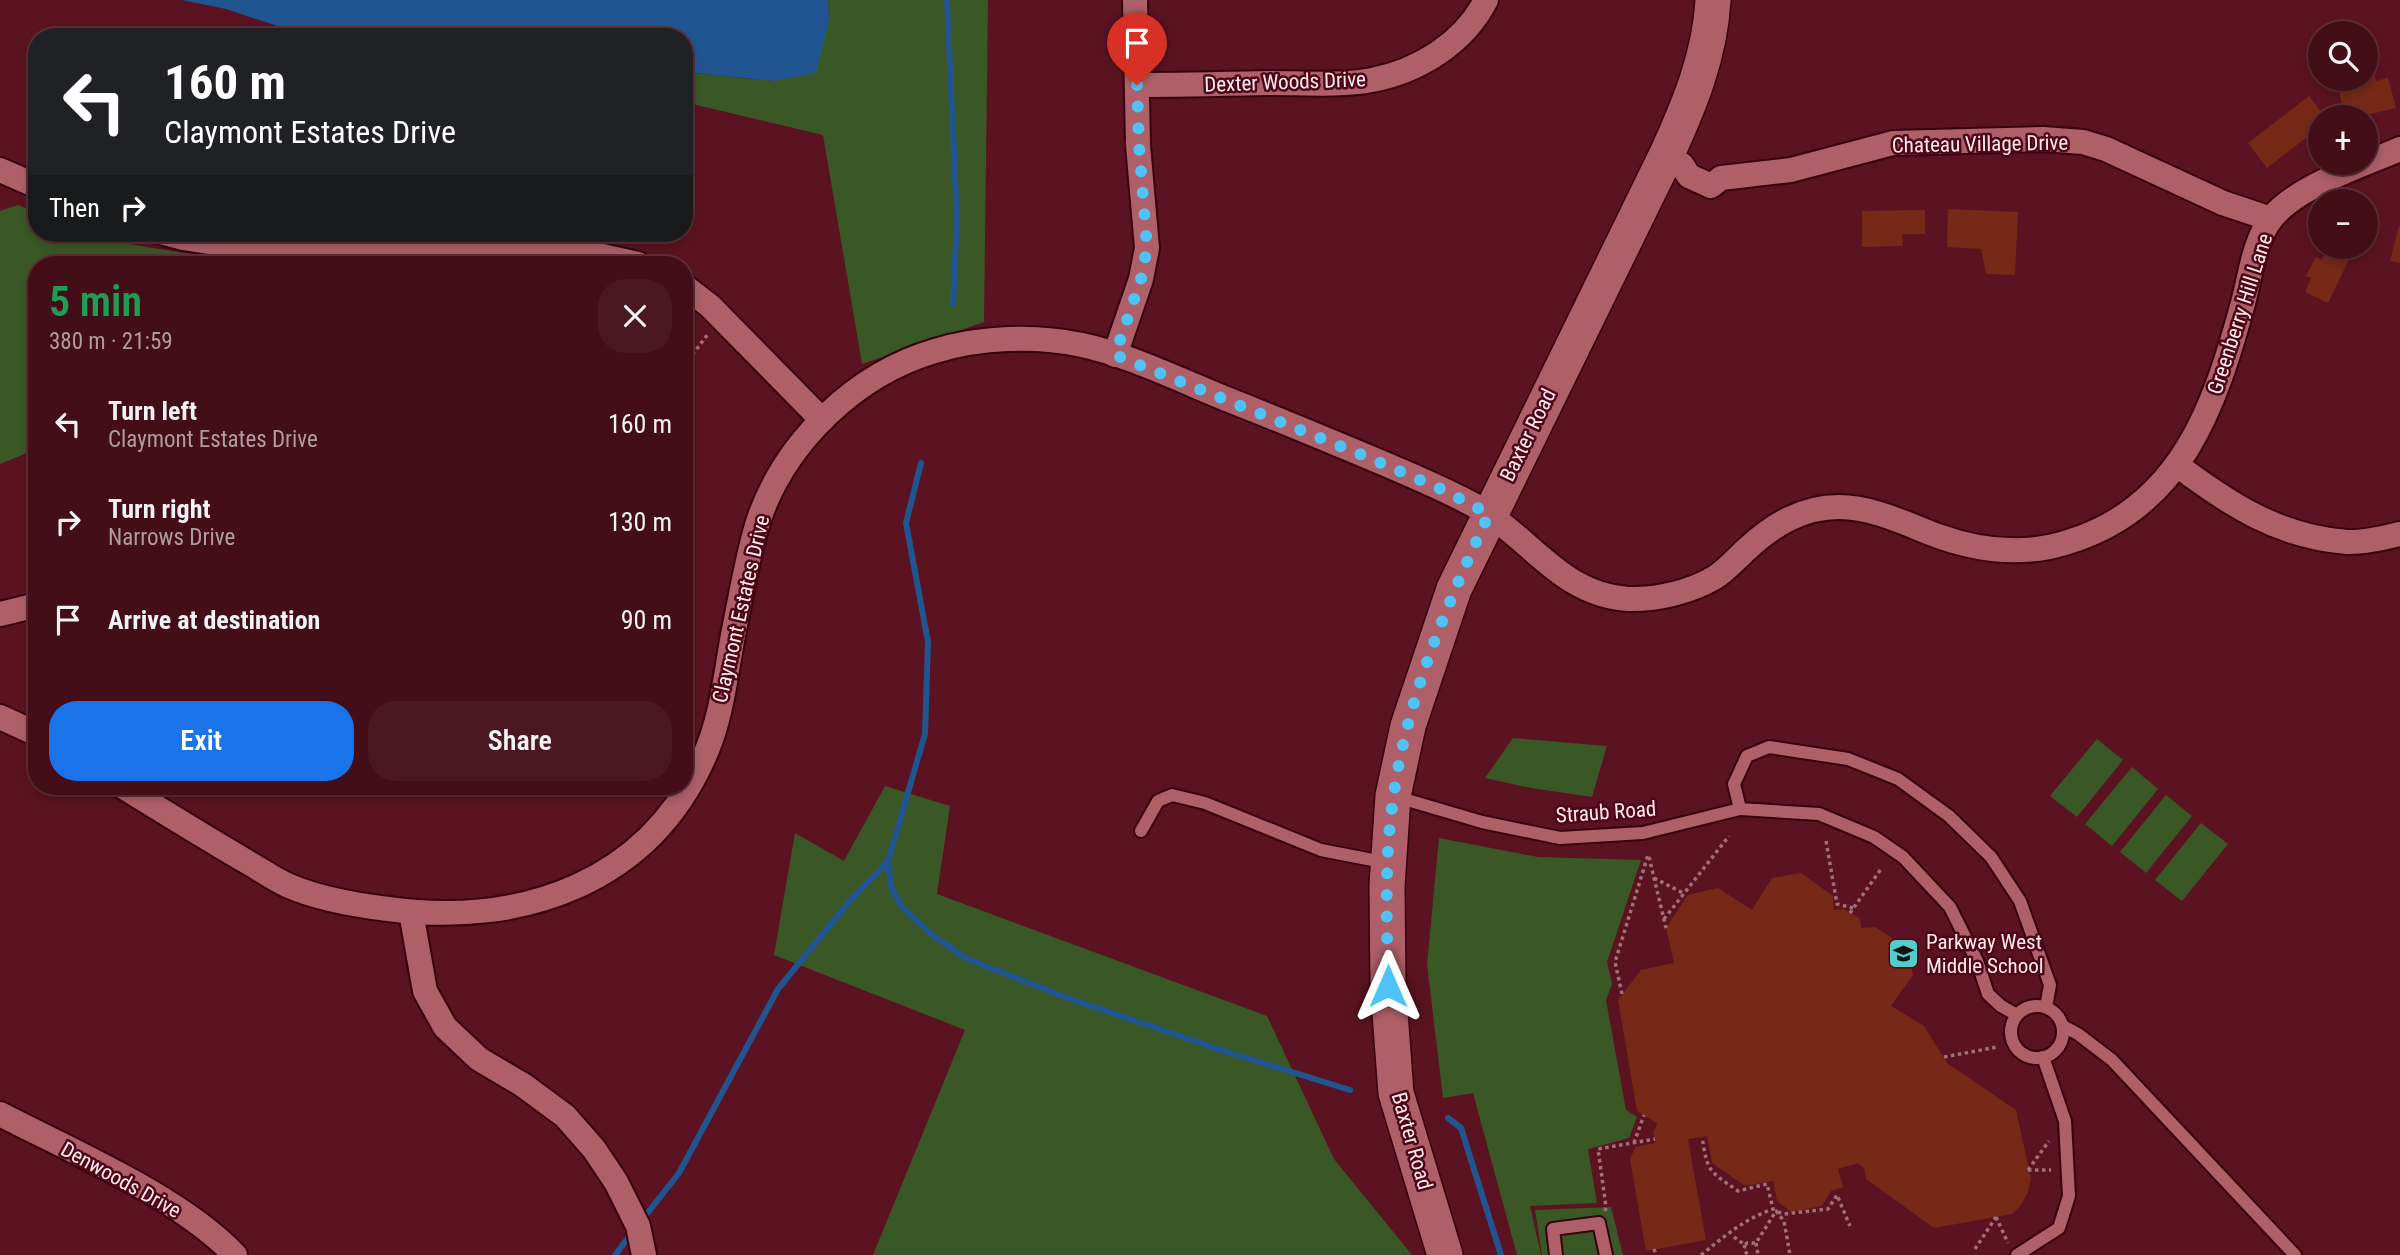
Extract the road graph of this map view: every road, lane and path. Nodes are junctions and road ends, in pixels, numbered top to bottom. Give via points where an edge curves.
1 (1135, 0) edge
2 (1486, 0) edge
3 (1713, 0) edge
4 (1137, 85) junction
5 (2400, 149) edge
6 (1674, 161) junction
7 (0, 170) edge
8 (28, 182) edge
9 (2270, 219) junction
10 (209, 242) edge
11 (602, 256) edge
12 (693, 293) edge
13 (713, 327) dead end
14 (693, 354) edge
15 (1115, 355) junction
16 (822, 420) junction
17 (2177, 465) junction
18 (1489, 514) junction
19 (2400, 534) edge
20 (28, 607) edge
21 (0, 614) edge
22 (0, 717) edge
23 (28, 730) edge
24 (693, 777) edge
25 (137, 795) edge
26 (682, 795) edge
27 (1393, 796) junction
28 (1740, 809) junction
29 (1142, 831) dead end
30 (1729, 836) dead end
31 (1826, 841) dead end
32 (1388, 863) junction
33 (1881, 869) dead end
34 (1654, 878) junction
35 (1684, 894) junction
36 (1853, 908) junction
37 (411, 912) junction
38 (1850, 913) dead end
39 (1664, 919) junction
40 (1666, 928) dead end
41 (1622, 994) dead end
42 (2046, 1007) junction
43 (2017, 1015) junction
44 (2063, 1026) junction
45 (1997, 1047) dead end
46 (1944, 1057) dead end
47 (2043, 1057) junction
48 (0, 1114) edge
49 (1644, 1115) dead end
50 (1702, 1137) dead end
51 (1655, 1139) dead end
52 (2050, 1140) dead end
53 (1634, 1143) junction
54 (2054, 1170) dead end
55 (1775, 1210) junction
56 (1599, 1223) junction
57 (1850, 1226) dead end
58 (1734, 1237) dead end
59 (1756, 1243) junction
60 (2007, 1243) dead end
61 (1745, 1245) junction
62 (1975, 1249) dead end
63 (235, 1255) edge
64 (644, 1255) edge
65 (1445, 1255) edge
66 (1556, 1255) edge
67 (1606, 1255) edge
68 (1702, 1255) edge
69 (1748, 1255) edge
70 (1758, 1255) edge
71 (1790, 1255) edge
72 (2017, 1255) edge
73 (2295, 1255) edge

1 - 4 street
2 - 4 street, Dexter Woods Drive via 1461,34 1438,53 1412,68 1371,80
3 - 6 main road, Baxter Road via 1702,64
4 - 15 street via 1147,248
5 - 9 street, Greenberry Hill Lane via 2313,186
6 - 9 street, Chateau Village Drive via 1694,162 1721,178 1791,170 1893,143 2083,142
6 - 18 main road, Baxter Road
7 - 8 street
9 - 17 street, Greenberry Hill Lane via 2206,417
10 - 11 street via 262,250
12 - 16 street
13 - 14 path
15 - 16 street, Claymont Estates Drive via 1049,341 969,342 928,352 888,370
15 - 18 street, Claymont Estates Drive via 1372,459
16 - 24 street, Claymont Estates Drive via 793,456 762,511 718,715
17 - 18 street, Claymont Estates Drive via 2124,516 2071,542 2033,551 1979,547 1891,517 1842,506 1781,521 1718,576 1677,593 1631,599 1593,592 1569,580
17 - 19 street via 2249,515 2305,536 2349,542
18 - 27 main road, Baxter Road via 1431,652
20 - 21 street
22 - 23 street
25 - 37 street, Claymont Estates Drive via 291,887 334,900
26 - 37 street, Claymont Estates Drive via 645,842 611,869 576,887 540,902 505,908
27 - 28 lane, Straub Road via 1482,822 1560,838 1643,833
27 - 32 main road, Baxter Road
28 - 42 lane via 1734,784 1747,756 1769,747 1848,759 1898,779 1948,816 1991,857 2020,901 2050,985
28 - 43 lane, Straub Road via 1819,814 1874,836 1903,857 1950,907 1988,995
29 - 32 lane via 1158,801 1172,794 1321,850
30 - 35 path
31 - 36 path via 1837,904
32 - 65 main road, Baxter Road via 1388,986 1396,1093
33 - 36 path
34 - 35 path
34 - 39 path
34 - 41 path via 1648,855 1615,962
35 - 39 path
36 - 38 path
37 - 64 street via 425,991 445,1027 479,1059 565,1116 594,1149 638,1226
39 - 40 path
42 - 43 lane via 2030,1007
42 - 44 lane
43 - 47 lane via 2011,1030 2015,1045 2027,1056
44 - 47 lane via 2060,1043
44 - 73 lane via 2112,1060
45 - 46 path
47 - 72 lane via 2065,1121 2069,1196 2059,1228
48 - 63 street, Denwoods Drive via 183,1213
49 - 53 path
50 - 55 path via 1711,1172 1738,1191 1767,1184
51 - 53 path
52 - 54 path via 2028,1170
53 - 56 path via 1598,1149 1606,1207
55 - 57 path via 1784,1214 1828,1209 1837,1195
55 - 59 path
55 - 68 path via 1732,1228
55 - 71 path via 1784,1221
56 - 66 lane via 1553,1229
56 - 67 lane
58 - 61 path
59 - 61 path
59 - 70 path
60 - 62 path via 1996,1217
61 - 69 path

